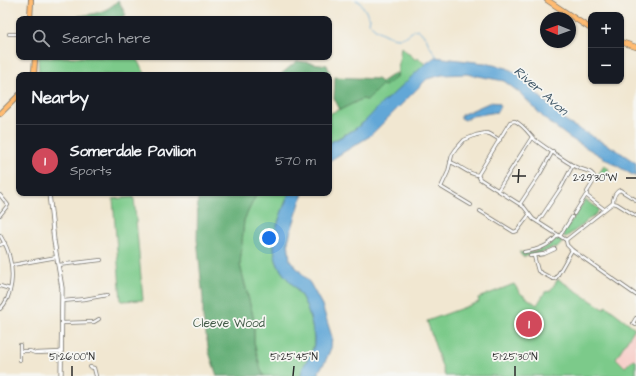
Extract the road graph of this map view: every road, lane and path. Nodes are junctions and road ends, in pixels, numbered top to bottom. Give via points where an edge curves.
1 (31, 0) edge
2 (547, 0) edge
3 (30, 16) edge
4 (588, 27) edge
5 (9, 34) dead end
6 (16, 34) edge
7 (624, 43) edge
8 (636, 47) edge
9 (35, 60) edge
10 (34, 72) edge
11 (16, 98) edge
12 (0, 114) edge
13 (532, 137) junction
14 (500, 140) junction
15 (553, 151) junction
16 (450, 162) junction
17 (573, 165) junction
18 (478, 175) junction
19 (498, 190) junction
20 (0, 195) edge
21 (586, 195) junction
22 (49, 196) edge
23 (636, 200) edge
24 (613, 203) junction
25 (520, 204) junction
26 (471, 205) dead end
27 (604, 209) junction
28 (480, 211) dead end
29 (0, 215) edge
30 (529, 215) junction
31 (636, 216) edge
32 (538, 222) junction
33 (0, 235) edge
34 (559, 235) junction
35 (566, 240) junction
36 (5, 244) junction
37 (0, 245) edge
38 (555, 250) dead end
39 (572, 250) junction
40 (524, 252) dead end
41 (530, 256) dead end
42 (534, 256) junction
43 (57, 257) junction
44 (101, 260) dead end
45 (12, 265) junction
46 (58, 265) junction
47 (0, 286) edge
48 (10, 289) junction
49 (636, 294) edge
50 (107, 295) dead end
51 (63, 301) junction
52 (0, 309) edge
53 (636, 318) edge
54 (99, 319) dead end
55 (62, 323) junction
56 (636, 325) edge
57 (20, 344) dead end
58 (20, 351) junction
59 (61, 352) junction
60 (20, 360) dead end
61 (98, 366) dead end
62 (90, 368) dead end
63 (94, 368) junction
64 (61, 376) edge
65 (96, 376) edge

1 - 3 main road
2 - 4 main road
5 - 6 street
7 - 8 main road
9 - 10 main road
11 - 12 main road
13 - 14 street via 524,127 513,121
13 - 15 street
13 - 19 street
14 - 16 street via 488,133 468,138 456,148
14 - 18 street
15 - 17 street
15 - 25 street
16 - 18 street
16 - 26 street via 441,187
17 - 21 street via 595,176
17 - 32 street
18 - 19 street
19 - 25 street
20 - 29 street via 8,205
21 - 27 street
21 - 34 street
22 - 43 street
23 - 24 street via 620,190
24 - 27 street
24 - 31 street
25 - 30 street
27 - 35 street
28 - 30 street via 514,232 517,232
30 - 32 street
32 - 34 street
33 - 36 street
34 - 35 street
34 - 40 street via 545,246
35 - 39 street
36 - 37 street
36 - 45 street
38 - 42 street
39 - 42 street via 553,279 538,271
39 - 49 street
41 - 42 street
43 - 45 street
43 - 46 street
44 - 46 street
45 - 48 street
46 - 51 street
47 - 48 street
48 - 52 street
50 - 51 street
51 - 55 street
53 - 56 street via 633,323
54 - 55 street via 94,322
55 - 59 street
57 - 58 street
58 - 59 street
58 - 60 street
59 - 64 street
61 - 63 street
62 - 63 street
63 - 65 street

